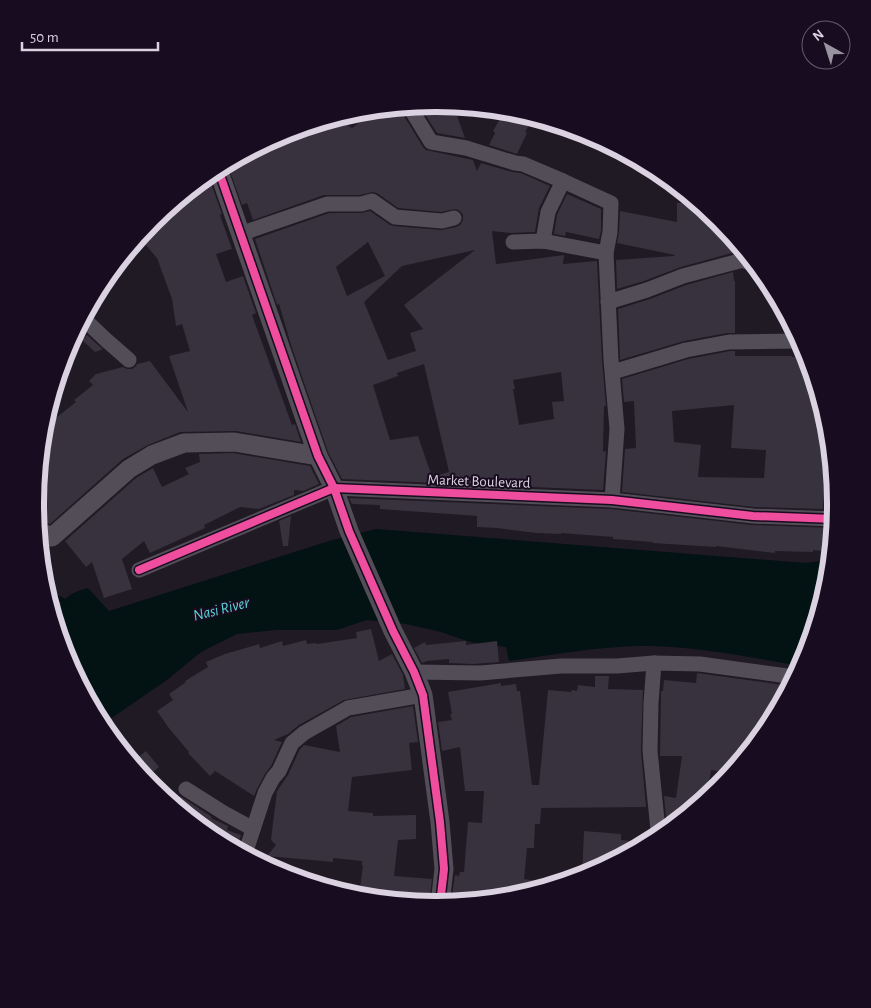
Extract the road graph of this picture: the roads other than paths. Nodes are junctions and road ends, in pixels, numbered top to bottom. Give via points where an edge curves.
1 (413, 113) edge
2 (221, 176) edge
3 (563, 181) junction
4 (454, 218) dead end
5 (240, 234) junction
6 (543, 241) junction
7 (513, 242) dead end
8 (606, 253) junction
9 (741, 260) edge
10 (608, 302) junction
11 (88, 323) edge
12 (791, 341) edge
13 (130, 360) dead end
14 (613, 372) junction
15 (318, 456) junction
16 (334, 488) junction
17 (612, 500) junction
18 (826, 519) edge
19 (45, 534) edge
20 (139, 570) dead end
21 (654, 663) junction
22 (414, 672) junction
23 (787, 676) edge
24 (423, 695) junction
25 (186, 789) dead end
26 (657, 827) edge
27 (253, 830) junction
28 (247, 847) edge
29 (441, 896) edge

1 - 3 street via 431,142 523,164
2 - 5 street
3 - 6 street via 548,212
3 - 8 street via 611,203
4 - 5 street via 442,221 395,217 372,202 327,204
5 - 15 street
6 - 7 street
6 - 8 street
8 - 10 street
9 - 10 street
10 - 14 street
11 - 13 street
12 - 14 street via 728,342 686,350
14 - 17 street via 617,429
15 - 16 street
15 - 19 street via 234,442 184,443 152,455 129,469 52,537
16 - 17 street, Market Boulevard
16 - 20 street, Market Boulevard
16 - 22 street via 349,531
17 - 18 street, Market Boulevard via 753,516
21 - 22 street via 480,673
21 - 23 street via 700,664
21 - 26 street via 650,751
22 - 24 street
24 - 27 street via 348,708 292,742 265,793
24 - 29 street via 439,813 444,869
25 - 27 street
27 - 28 street

